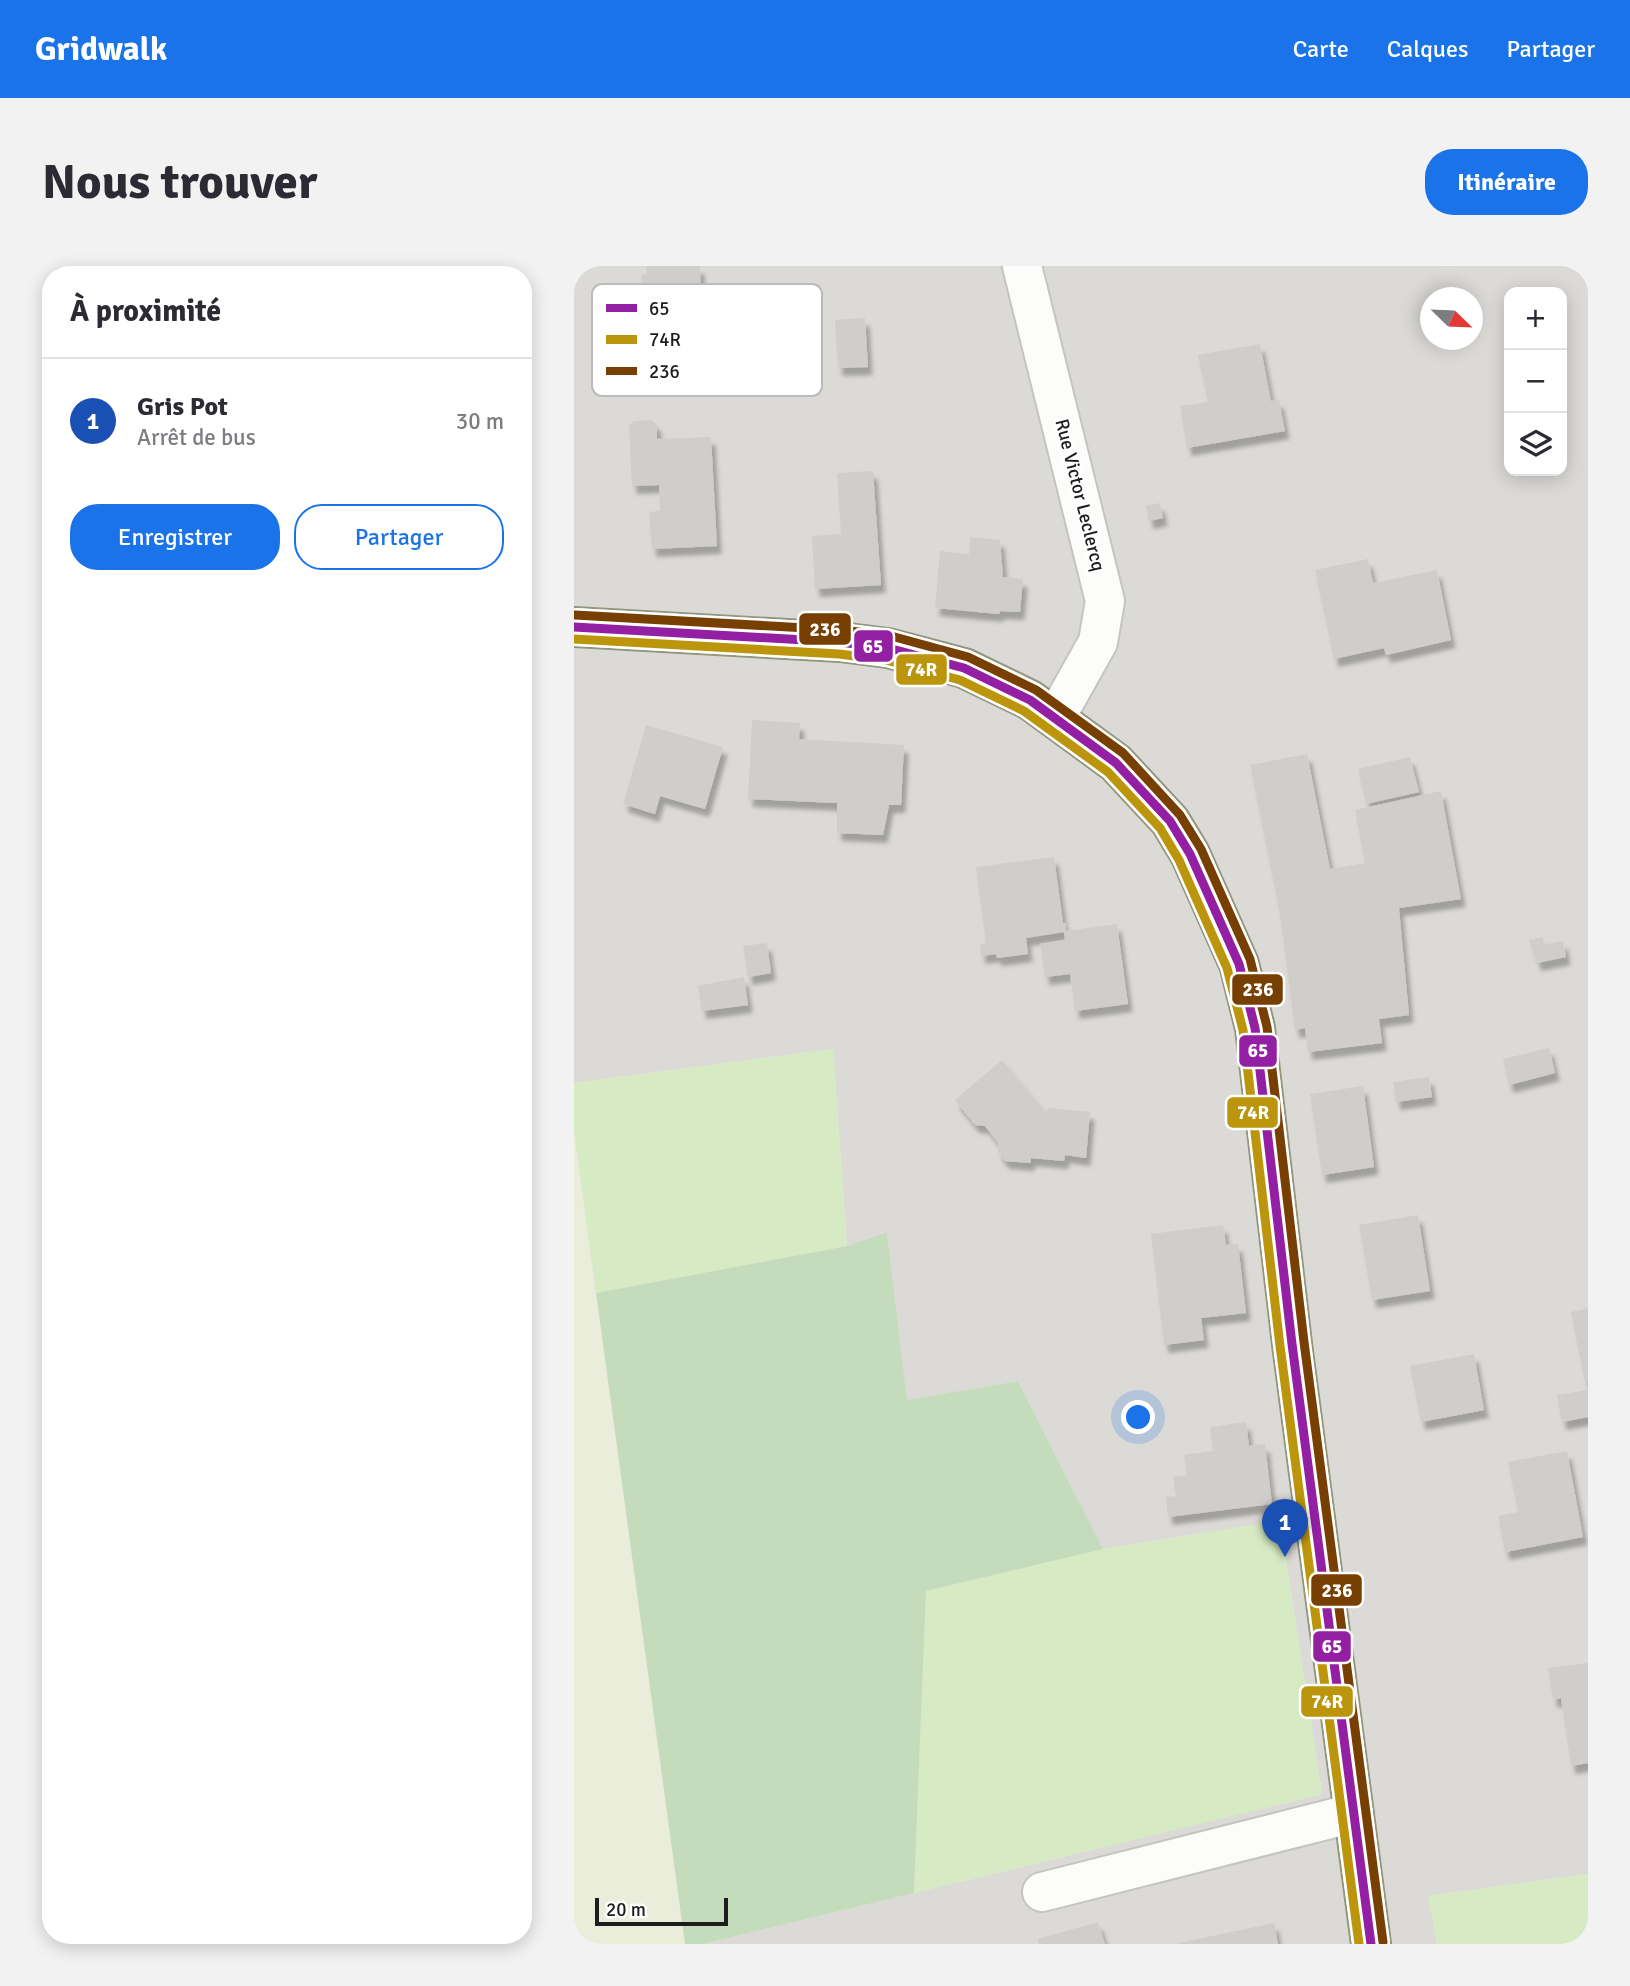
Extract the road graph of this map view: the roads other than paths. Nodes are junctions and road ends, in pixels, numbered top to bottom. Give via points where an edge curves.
1 (1022, 266) edge
2 (574, 627) edge
3 (1056, 717) junction
4 (1354, 1813) junction
5 (1042, 1892) dead end
6 (1371, 1944) edge

1 - 3 street, Rue Victor Leclercq via 1105,601 1098,642
2 - 3 main road via 888,648 964,668
3 - 4 main road via 1116,763 1170,821 1224,925 1249,998
4 - 5 street
4 - 6 main road

